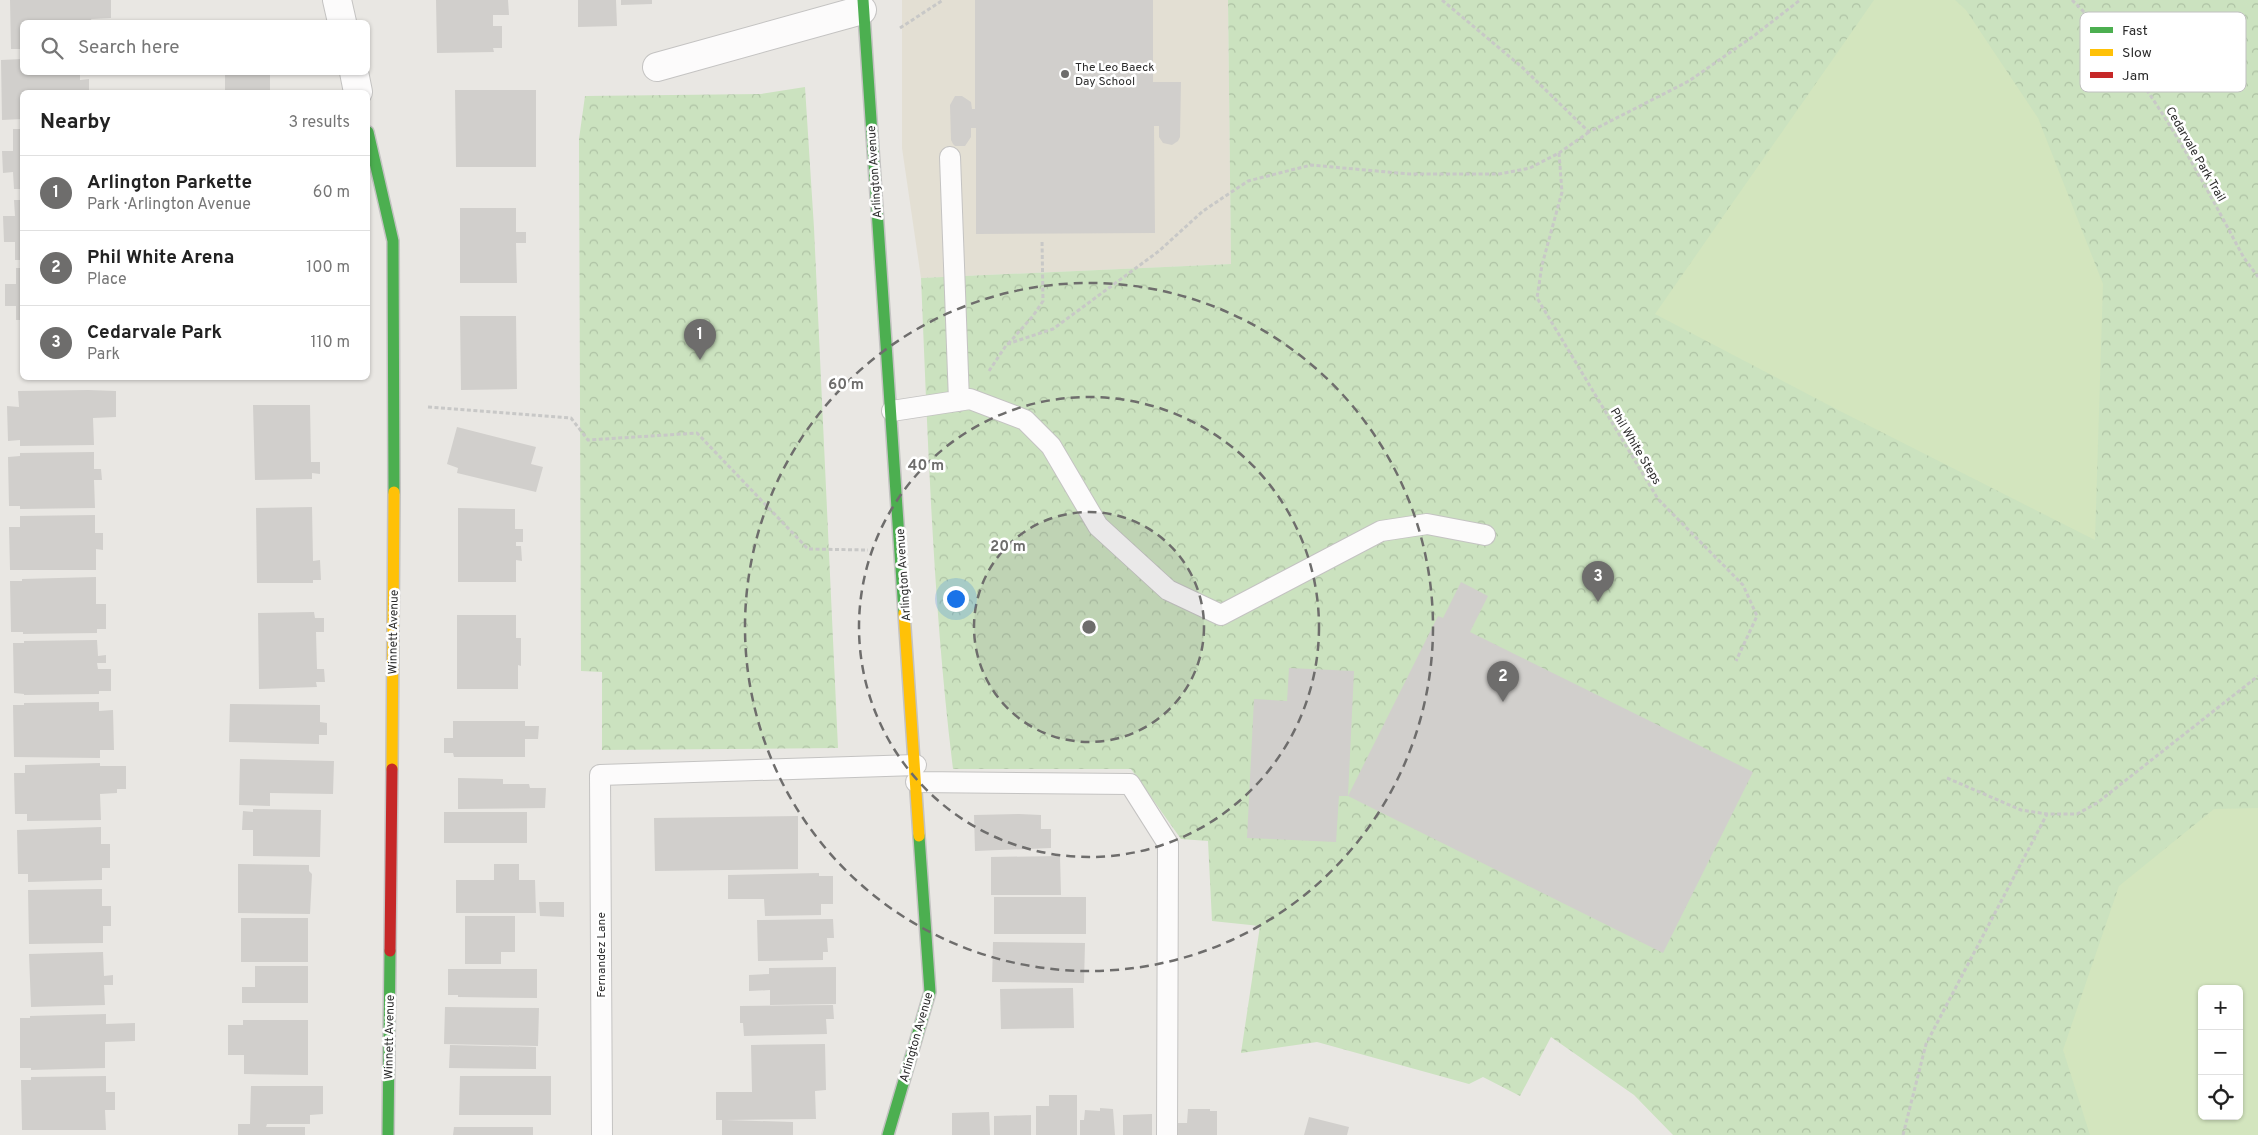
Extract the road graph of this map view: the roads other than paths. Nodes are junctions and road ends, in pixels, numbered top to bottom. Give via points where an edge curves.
1 (337, 0) edge
2 (862, 5) edge
3 (342, 20) edge
4 (657, 67) dead end
5 (355, 75) edge
6 (358, 90) edge
7 (370, 141) edge
8 (950, 157) dead end
9 (964, 400) junction
10 (892, 411) junction
11 (1485, 535) dead end
12 (916, 773) junction
13 (388, 1135) edge
14 (602, 1135) edge
15 (888, 1135) edge
16 (1167, 1135) edge

1 - 3 street
2 - 4 street, Arlington Avenue
2 - 10 street, Arlington Avenue
5 - 6 street
7 - 13 street, Winnett Avenue via 393,241 395,405
8 - 9 lane
9 - 10 lane
9 - 11 lane via 1025,420 1051,446 1098,526 1168,590 1220,615 1381,531 1427,524
10 - 12 street, Arlington Avenue
12 - 14 lane, Fernandez Lane via 600,775
12 - 15 street, Arlington Avenue via 930,992
12 - 16 lane via 1130,784 1168,844

